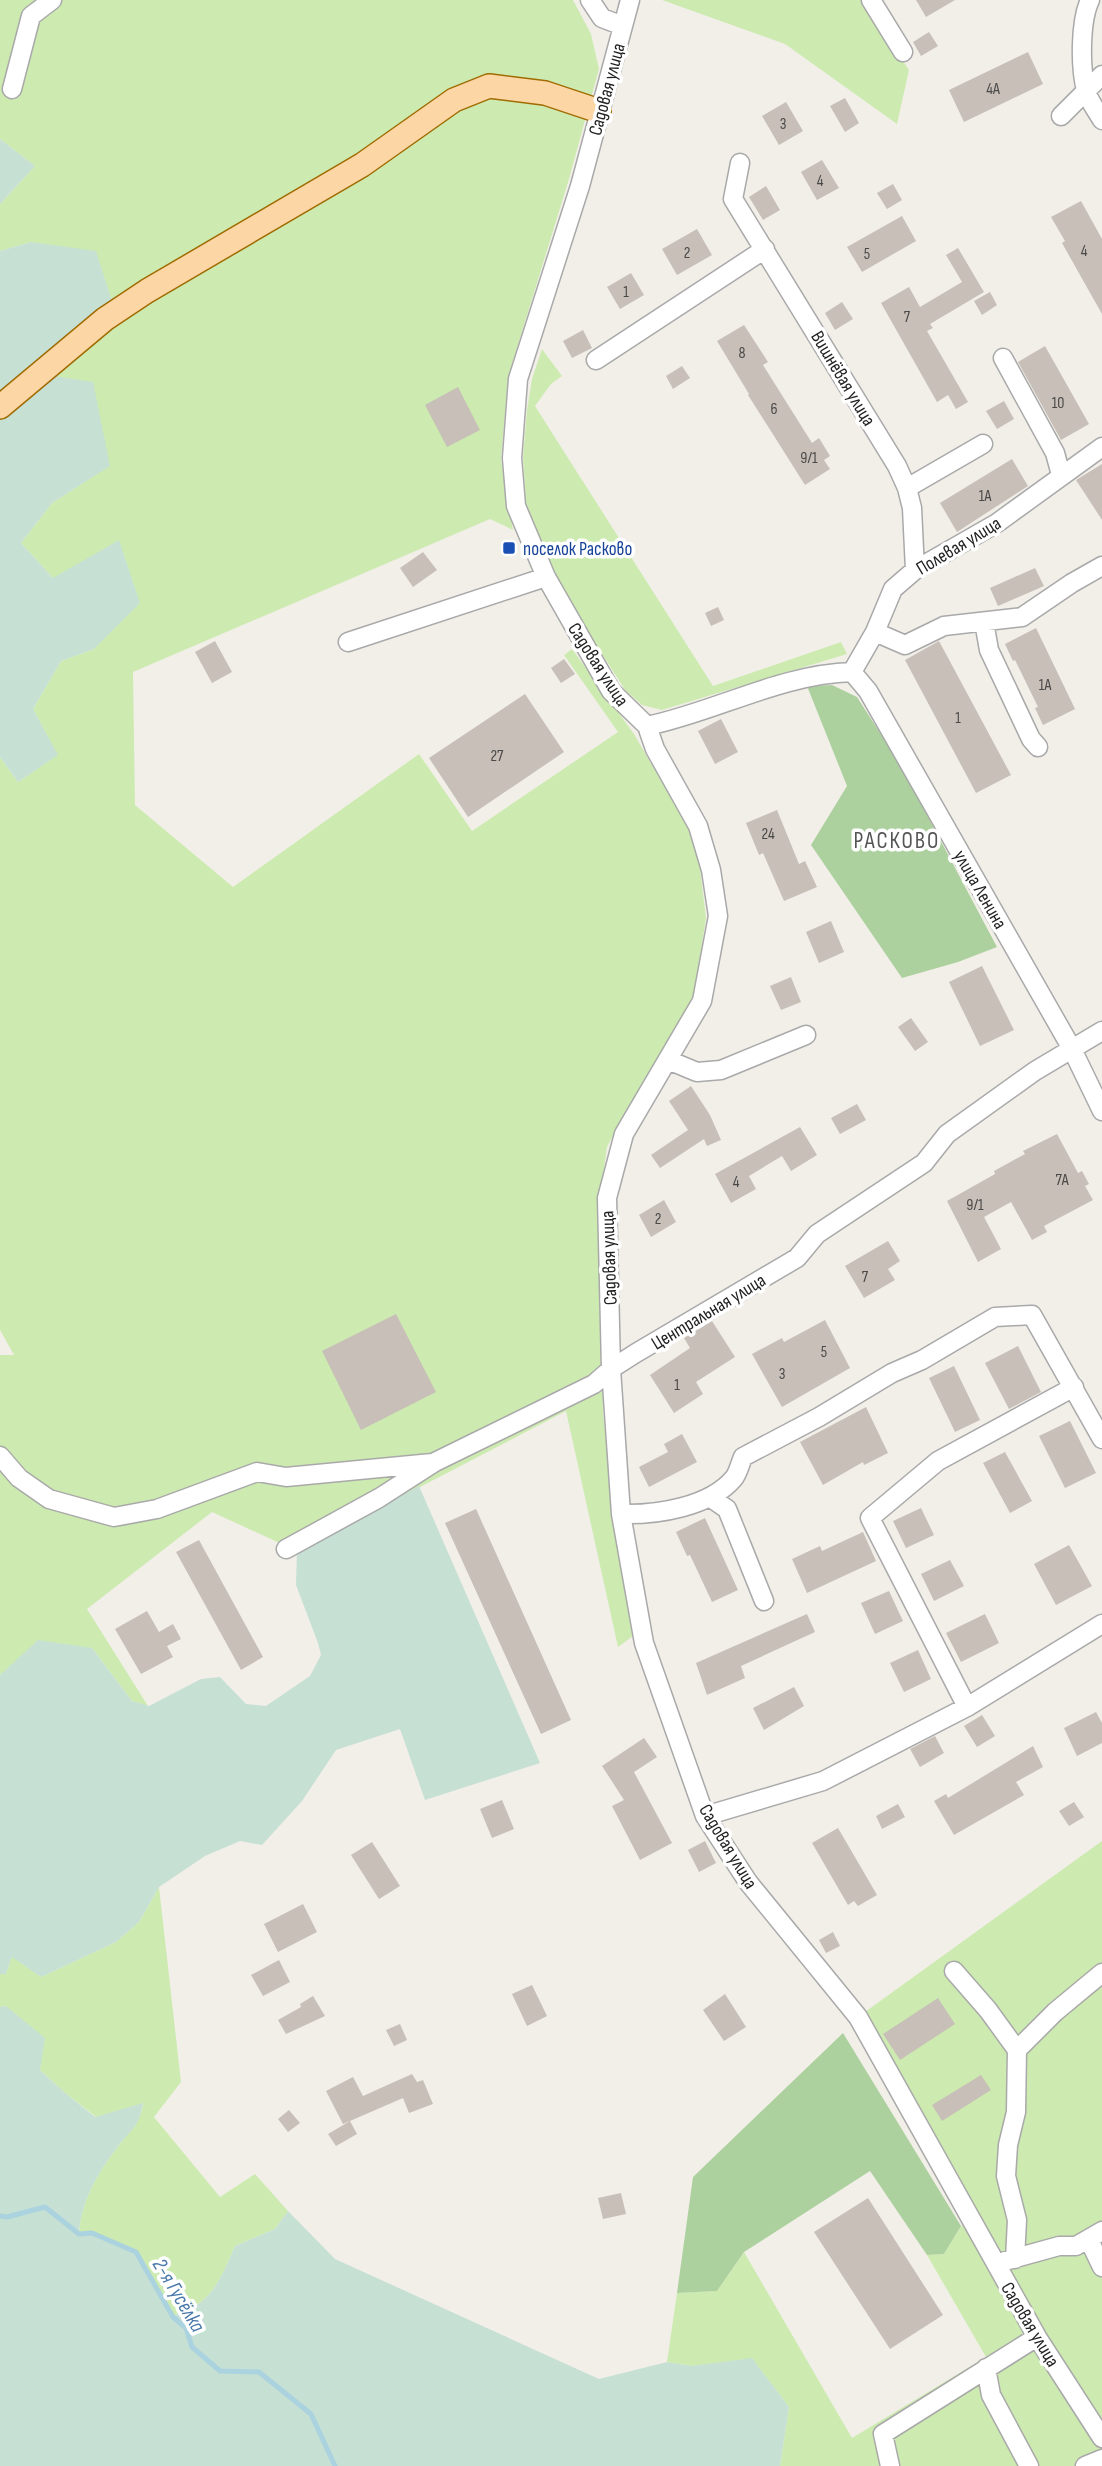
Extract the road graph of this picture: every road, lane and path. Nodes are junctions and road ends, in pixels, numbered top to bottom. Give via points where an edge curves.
1 (52, 0) edge
2 (590, 0) edge
3 (629, 0) edge
4 (871, 0) edge
5 (1090, 0) edge
6 (622, 26) junction
7 (903, 52) dead end
8 (1102, 75) edge
9 (12, 89) dead end
10 (1086, 91) junction
11 (599, 111) junction
12 (1061, 116) dead end
13 (1102, 120) edge
14 (740, 163) dead end
15 (765, 249) junction
16 (1003, 358) dead end
17 (596, 360) dead end
18 (0, 407) edge
19 (983, 444) dead end
20 (1102, 447) edge
21 (1060, 475) junction
22 (908, 488) junction
23 (1102, 566) edge
24 (915, 570) junction
25 (546, 577) junction
26 (984, 622) junction
27 (875, 632) junction
28 (348, 642) dead end
29 (852, 672) junction
30 (647, 726) junction
31 (1038, 747) dead end
32 (1102, 1031) edge
33 (806, 1035) dead end
34 (1072, 1049) junction
35 (668, 1060) junction
36 (1102, 1111) edge
37 (611, 1369) junction
38 (1074, 1387) junction
39 (1102, 1439) edge
40 (0, 1456) edge
41 (435, 1462) junction
42 (711, 1498) junction
43 (621, 1514) junction
44 (286, 1549) dead end
45 (764, 1601) dead end
46 (1102, 1624) edge
47 (967, 1707) junction
48 (705, 1816) junction
49 (954, 1971) dead end
50 (1102, 1973) edge
51 (1017, 2050) junction
52 (1096, 2236) edge
53 (1015, 2259) junction
54 (994, 2263) junction
55 (1102, 2267) edge
56 (1037, 2337) junction
57 (986, 2368) junction
58 (1102, 2438) edge
59 (1102, 2459) edge
60 (890, 2466) edge
61 (1030, 2466) edge
62 (1085, 2466) edge

1 - 9 street via 31,16
2 - 6 street via 602,18
3 - 6 street, Садовая улица
4 - 7 street
5 - 10 street via 1082,44
6 - 11 street, Садовая улица
8 - 10 street
10 - 12 street
10 - 13 street
11 - 18 main road via 545,93 489,86 454,100 362,165 104,319
11 - 25 street, Садовая улица via 580,186 518,379 512,458 516,506
14 - 15 street, Вишнёвая улица via 733,199
15 - 17 street
15 - 22 street, Вишнёвая улица
16 - 21 street via 1055,453
19 - 22 street
20 - 21 street, Полевая улица
21 - 24 street, Полевая улица via 997,523
22 - 24 street, Вишнёвая улица
23 - 26 street via 1022,617
24 - 27 street, Полевая улица via 893,589
25 - 28 street
25 - 30 street, Садовая улица via 611,691
26 - 27 street via 944,626 905,645
26 - 31 street via 989,650
27 - 29 street, Полевая улица
29 - 30 street via 806,677
29 - 34 street, улица Ленина via 868,691
30 - 35 street, Садовая улица via 698,826 718,916 702,1001
32 - 34 street, Центральная улица
33 - 35 street via 721,1070 697,1072
34 - 36 street, улица Ленина
34 - 37 street, Центральная улица via 947,1134 925,1163 817,1234 797,1258
35 - 37 street, Садовая улица via 625,1134 607,1198
37 - 41 street, Центральная улица via 593,1384
37 - 43 street, Садовая улица
38 - 39 street
38 - 42 street via 1032,1315 995,1317 743,1457 735,1477
38 - 47 street via 938,1461 870,1518
40 - 41 street via 19,1478 49,1499 114,1517 157,1509 257,1472 286,1477
41 - 44 street, Центральная улица
42 - 43 street via 651,1515
42 - 45 street via 727,1509
43 - 48 street, Садовая улица via 644,1643
46 - 47 street
47 - 48 street via 824,1781
48 - 54 street, Садовая улица via 748,1882 858,2017
49 - 51 street
50 - 51 street
51 - 53 street via 1016,2112 1007,2145 1006,2176 1017,2220
52 - 53 street via 1076,2246 1059,2246
52 - 55 street
53 - 54 street
54 - 56 street, Садовая улица
56 - 57 street
56 - 58 street, Садовая улица
57 - 60 street via 883,2434
57 - 61 street via 991,2395
59 - 62 street

